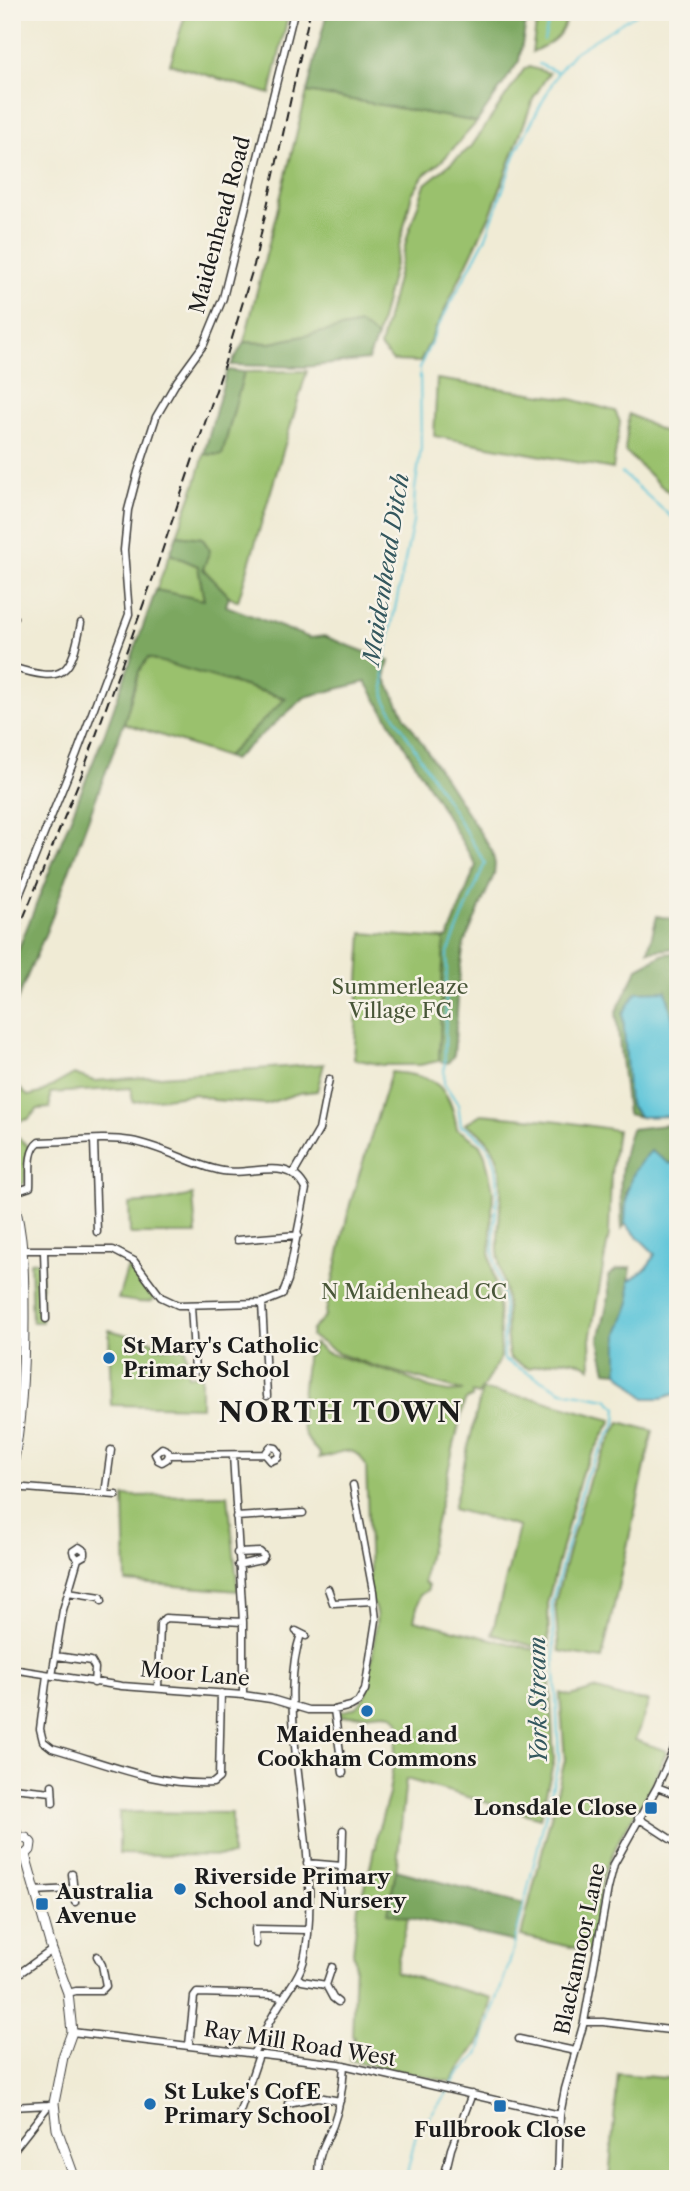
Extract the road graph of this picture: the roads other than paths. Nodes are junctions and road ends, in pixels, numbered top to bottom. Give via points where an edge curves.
1 (294, 12) edge
2 (15, 617) dead end
3 (81, 623) dead end
4 (12, 633) edge
5 (12, 667) edge
6 (12, 913) edge
7 (329, 1079) dead end
8 (94, 1141) junction
9 (294, 1173) junction
10 (12, 1194) edge
11 (97, 1232) dead end
12 (298, 1236) junction
13 (237, 1240) dead end
14 (23, 1250) junction
15 (44, 1251) junction
16 (24, 1290) junction
17 (12, 1291) edge
18 (262, 1303) junction
19 (191, 1306) junction
20 (46, 1319) dead end
21 (195, 1371) dead end
22 (267, 1396) dead end
23 (111, 1450) dead end
24 (265, 1454) dead end
25 (169, 1455) dead end
26 (233, 1455) junction
27 (12, 1470) edge
28 (353, 1485) dead end
29 (12, 1487) edge
30 (105, 1494) junction
31 (116, 1495) dead end
32 (303, 1513) dead end
33 (236, 1517) junction
34 (237, 1553) junction
35 (78, 1559) dead end
36 (238, 1565) junction
37 (328, 1589) dead end
38 (68, 1592) junction
39 (102, 1596) dead end
40 (374, 1601) junction
41 (243, 1622) junction
42 (301, 1634) dead end
43 (56, 1656) junction
44 (12, 1669) edge
45 (50, 1675) junction
46 (94, 1683) junction
47 (158, 1688) junction
48 (221, 1693) junction
49 (243, 1695) junction
50 (292, 1706) junction
51 (334, 1710) junction
52 (678, 1740) edge
53 (343, 1773) dead end
54 (657, 1787) junction
55 (12, 1788) edge
56 (678, 1795) edge
57 (53, 1803) dead end
58 (638, 1818) junction
59 (12, 1824) edge
60 (344, 1830) dead end
61 (678, 1844) edge
62 (307, 1863) junction
63 (342, 1866) junction
64 (72, 1874) dead end
65 (73, 1889) junction
66 (34, 1891) junction
67 (340, 1894) dead end
68 (75, 1902) dead end
69 (307, 1930) junction
70 (256, 1944) dead end
71 (52, 1950) junction
72 (97, 1956) dead end
73 (332, 1967) dead end
74 (297, 1978) junction
75 (12, 1981) edge
76 (326, 1985) junction
77 (68, 1993) junction
78 (283, 1998) junction
79 (338, 2002) dead end
80 (584, 2022) junction
81 (678, 2031) edge
82 (72, 2032) junction
83 (519, 2039) dead end
84 (189, 2045) junction
85 (575, 2051) junction
86 (256, 2054) junction
87 (344, 2064) junction
88 (472, 2094) junction
89 (340, 2101) junction
90 (288, 2103) dead end
91 (51, 2104) junction
92 (12, 2107) edge
93 (560, 2115) junction
94 (238, 2117) dead end
95 (12, 2152) edge
96 (75, 2179) edge
97 (318, 2179) edge
98 (455, 2179) edge
99 (558, 2179) edge

1 - 6 street, Maidenhead Road via 223,298 204,344 156,418 138,472 124,550 129,614
2 - 4 street
3 - 5 street via 67,668 40,676
7 - 9 street via 319,1130
8 - 9 street via 130,1141 224,1171 282,1169
8 - 10 street via 39,1142 31,1152 30,1187
8 - 11 street
9 - 12 street via 306,1189
10 - 14 main road
12 - 13 street
12 - 18 street via 282,1295
14 - 15 street
14 - 16 main road
15 - 19 street via 113,1250 134,1261 167,1301
15 - 20 street
16 - 17 street
16 - 27 main road via 21,1407
18 - 19 street
18 - 22 street
19 - 21 street
23 - 30 street
24 - 26 street
25 - 26 street
26 - 33 street
28 - 40 street
29 - 30 street
30 - 31 street
32 - 33 street
33 - 34 street
34 - 36 street
34 - 36 street via 260,1552 264,1556
35 - 38 street
36 - 41 street
37 - 40 street via 333,1603
38 - 39 street
38 - 43 street
40 - 51 street via 376,1620 365,1690 358,1702
41 - 47 street via 165,1618 160,1624
41 - 49 street
42 - 50 street via 295,1652
43 - 45 street
43 - 46 street via 90,1661 95,1668
44 - 45 street, Moor Lane
45 - 46 street, Moor Lane
45 - 48 street via 40,1729 43,1741 52,1748 152,1779 213,1783 219,1777
46 - 47 street, Moor Lane
47 - 48 street, Moor Lane
48 - 49 street, Moor Lane
49 - 50 street, Moor Lane
50 - 51 street, Moor Lane
50 - 62 street
51 - 53 street
52 - 54 street, Blackamoor Lane
54 - 56 street
54 - 58 street, Blackamoor Lane
55 - 57 street via 52,1788
58 - 61 street
58 - 80 street, Blackamoor Lane via 607,1888
59 - 66 main road via 19,1838 13,1849 25,1855
60 - 63 street
62 - 63 street
62 - 69 street
63 - 67 street
64 - 65 street
65 - 66 street
65 - 68 street
66 - 71 main road
69 - 70 street via 255,1929
69 - 74 street
71 - 75 street
71 - 77 main road
72 - 77 street via 106,1986 101,1991
73 - 76 street
74 - 76 street
74 - 78 street
76 - 79 street
77 - 82 main road
78 - 84 street via 195,1994
78 - 86 street
80 - 81 street
80 - 85 street, Blackamoor Lane
82 - 84 street, Ray Mill Road West
82 - 91 main road
83 - 85 street
84 - 86 street, Ray Mill Road West
85 - 93 street, Blackamoor Lane
86 - 87 street, Ray Mill Road West
86 - 94 street
87 - 88 street, Ray Mill Road West
87 - 89 street
88 - 93 street, Ray Mill Road West
88 - 98 street via 445,2174
89 - 90 street via 318,2097
89 - 97 street via 317,2158
91 - 92 street
91 - 95 street
91 - 96 main road
93 - 99 street, Blackamoor Lane

